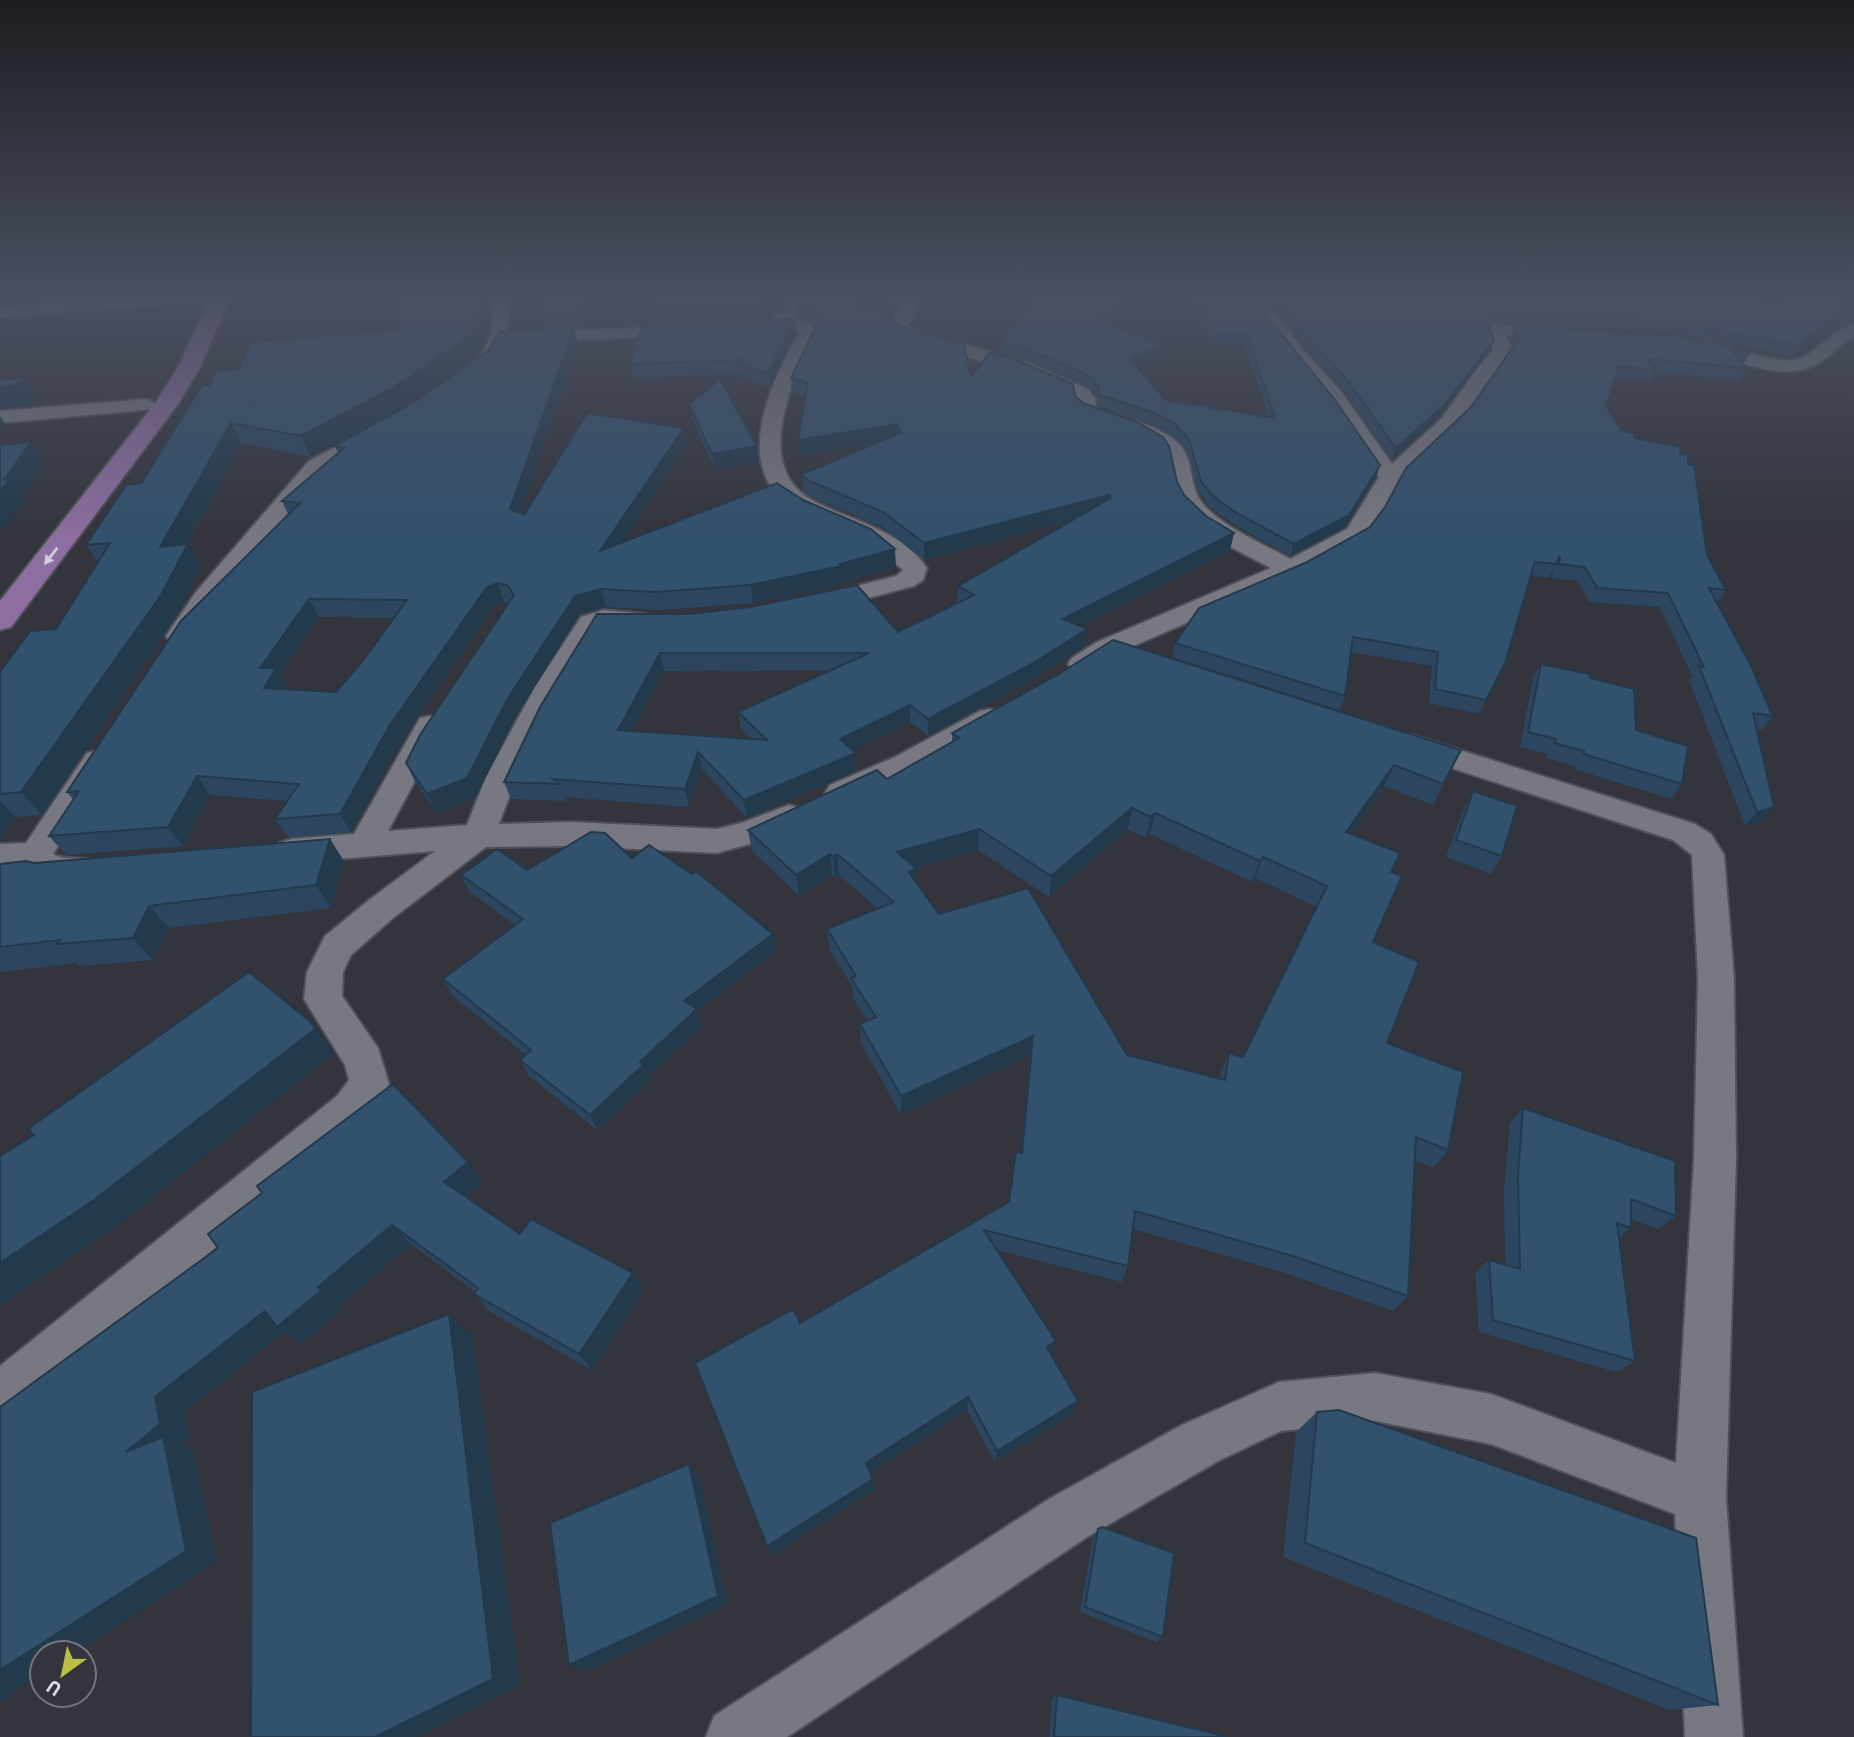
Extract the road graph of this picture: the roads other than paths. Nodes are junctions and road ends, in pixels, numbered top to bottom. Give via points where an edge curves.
1 (166, 376) edge
2 (184, 376) edge
3 (464, 376) edge
4 (788, 376) edge
5 (1046, 376) edge
6 (1317, 376) edge
7 (1484, 376) edge
8 (445, 390) edge
9 (147, 405) junction
10 (0, 417) edge
11 (395, 422) edge
12 (1390, 477) junction
13 (1290, 569) junction
14 (0, 587) edge
15 (797, 607) edge
16 (0, 621) edge
17 (660, 621) edge
18 (1106, 648) junction
19 (168, 653) edge
20 (1154, 664) edge
21 (1055, 681) edge
22 (445, 701) edge
23 (1009, 707) edge
24 (1382, 735) edge
25 (109, 743) edge
26 (479, 836) junction
27 (364, 845) junction
28 (270, 853) edge
29 (35, 855) junction
30 (0, 856) edge
31 (109, 867) edge
32 (0, 1397) edge
33 (1700, 1498) junction
34 (735, 1737) edge
35 (1714, 1737) edge

1 - 9 main road
2 -> 16 main road
3 - 8 street
4 - 15 street via 769,437 769,454 785,492 888,544 915,568 905,582
5 - 13 street via 1081,393 1089,412 1169,446 1177,457 1183,490 1199,512
6 - 12 street
7 - 12 street via 1445,428
9 - 10 street
9 - 14 main road
11 - 19 street via 317,466 205,597
12 - 13 street via 1355,534
13 - 18 street
17 - 26 street via 604,618 590,623 501,777
18 - 20 street
18 - 21 street
22 - 27 street
23 - 26 street via 906,764 748,833 717,841 571,834
24 - 33 street via 1684,832 1700,842 1708,855 1716,978 1715,1159
25 - 29 street
26 - 27 street
26 - 32 street via 338,946 325,972 323,999 364,1059 369,1084 351,1109
27 - 28 street
29 - 30 street
29 - 31 street via 40,864 56,871
33 - 34 street via 1491,1419 1375,1397 1279,1407 1200,1443 1068,1518
33 - 35 street

